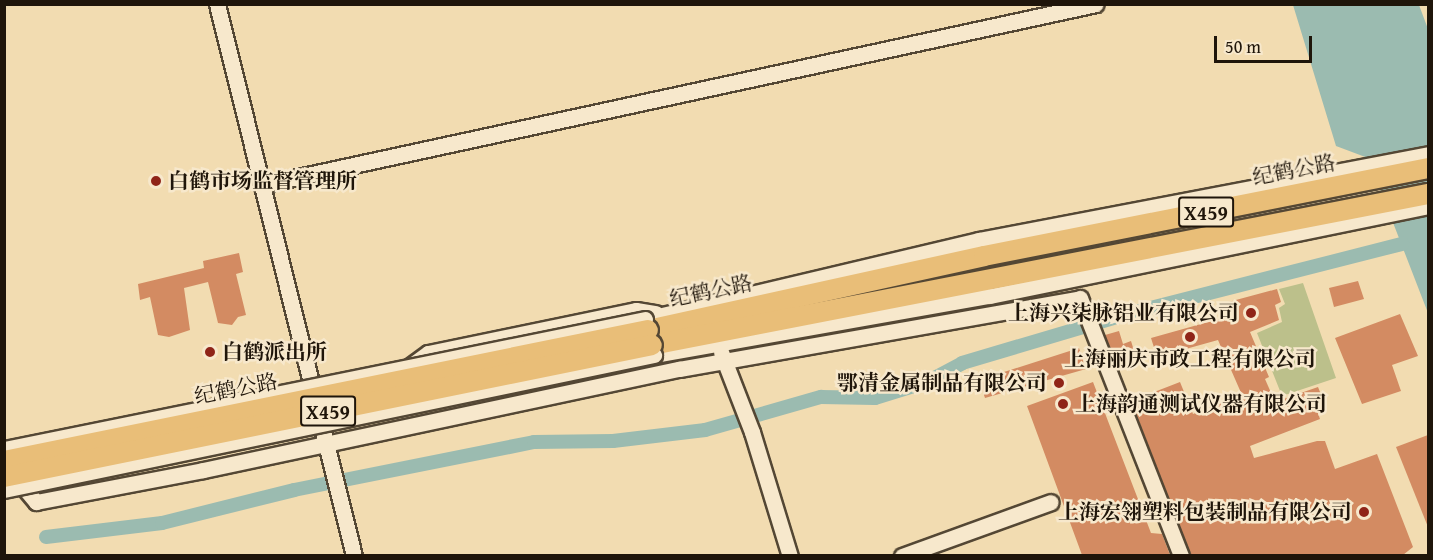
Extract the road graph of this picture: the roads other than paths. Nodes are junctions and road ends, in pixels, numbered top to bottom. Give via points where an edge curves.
1 (217, 4) edge
2 (1096, 4) edge
3 (1428, 154) edge
4 (1428, 168) edge
5 (261, 186) junction
6 (1428, 194) edge
7 (1428, 206) edge
8 (982, 248) junction
9 (989, 288) junction
10 (652, 332) junction
11 (717, 337) junction
12 (724, 361) junction
13 (410, 426) junction
14 (325, 444) junction
15 (4, 449) edge
16 (4, 462) edge
17 (4, 477) edge
18 (4, 490) edge
19 (1051, 502) dead end
20 (354, 555) edge
21 (790, 555) edge
22 (902, 555) edge
23 (1181, 555) edge

1 - 5 street
2 - 5 street
3 - 8 street
4 - 8 main road, 纪鹤公路 / X459
5 - 14 street
6 - 9 main road, 纪鹤公路 / X459
7 - 9 street
8 - 10 main road, 纪鹤公路 / X459
9 - 11 main road, 纪鹤公路 / X459
10 - 11 main road, 纪鹤公路 / X459
10 - 13 street via 636,310 417,358 404,372
10 - 15 street, bridge
10 - 16 main road, 纪鹤公路 / X459, bridge
10 - 17 main road, 纪鹤公路 / X459, bridge
10 - 18 street, bridge
11 - 12 street
12 - 13 street
12 - 21 street via 752,432
12 - 23 street via 1080,298
13 - 14 street
14 - 16 street via 36,501 26,495
14 - 20 street
19 - 22 street

